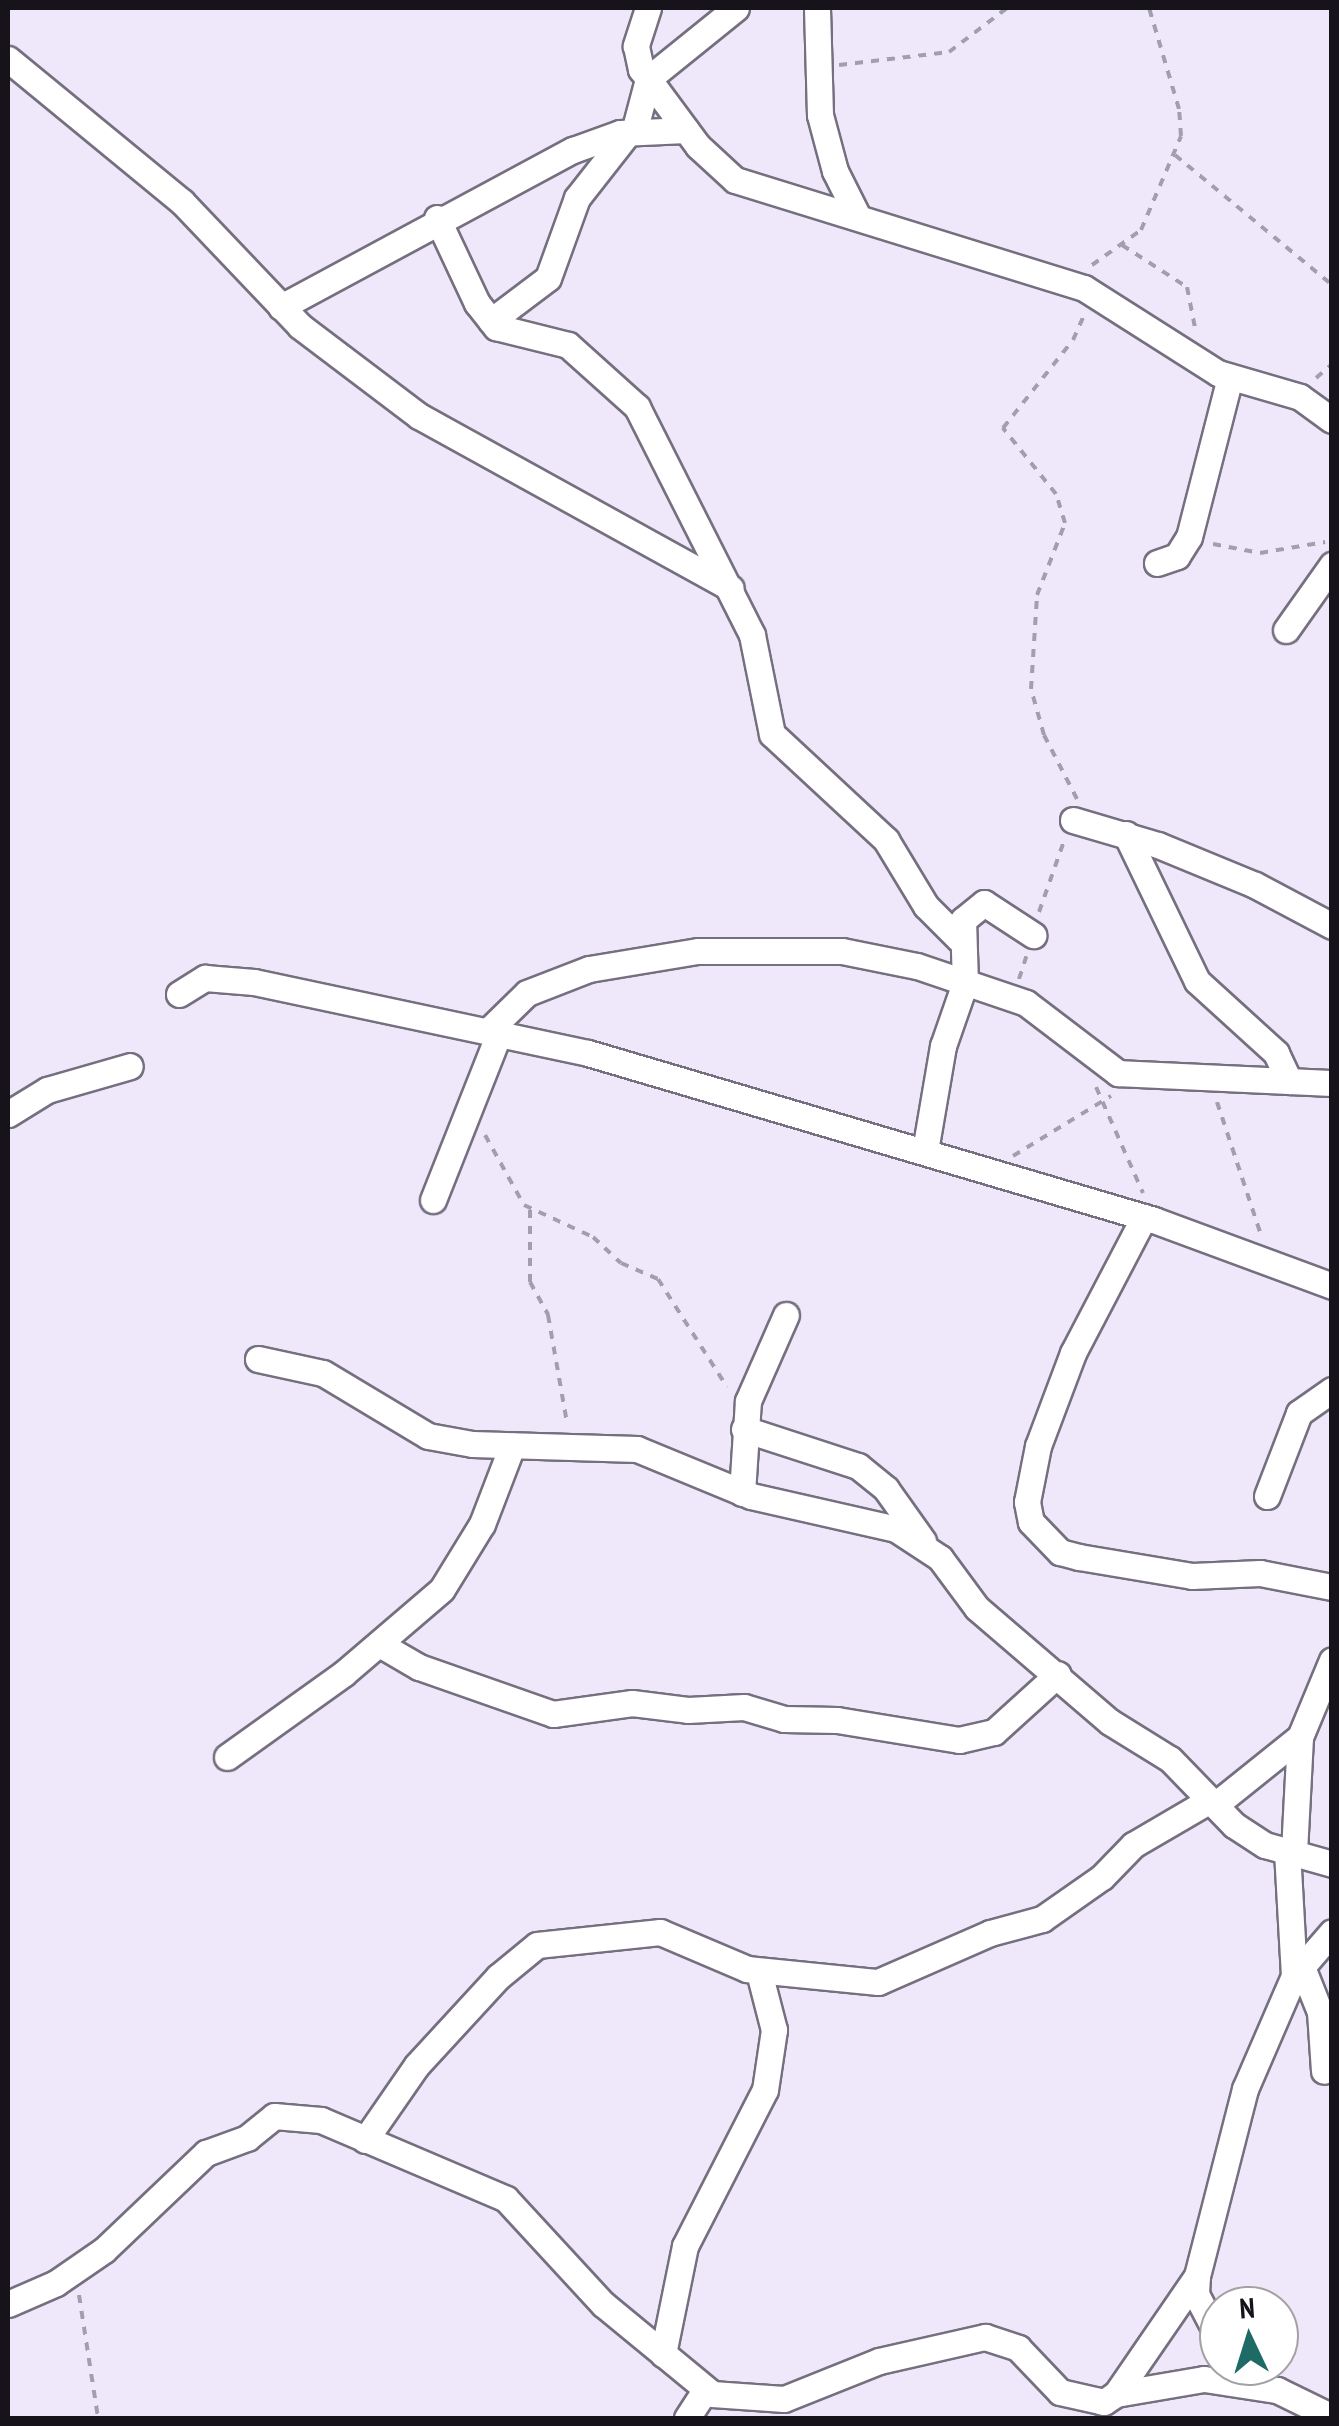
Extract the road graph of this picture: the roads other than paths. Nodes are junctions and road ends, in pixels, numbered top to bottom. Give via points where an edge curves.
1 (648, 8) edge
2 (736, 8) edge
3 (817, 8) edge
4 (8, 59) edge
5 (648, 79) junction
6 (686, 130) junction
7 (631, 132) junction
8 (858, 217) junction
9 (437, 218) junction
10 (282, 307) junction
11 (491, 322) junction
12 (1230, 377) junction
13 (1332, 420) edge
14 (1156, 562) dead end
15 (1332, 566) edge
16 (731, 588) junction
17 (1286, 630) dead end
18 (1073, 820) road end
19 (1126, 834) junction
20 (1332, 926) edge
21 (1033, 934) road end
22 (959, 939) junction
23 (965, 982) junction
24 (179, 994) dead end
25 (493, 1032) junction
26 (130, 1066) dead end
27 (1289, 1081) junction
28 (1332, 1083) edge
29 (8, 1114) edge
30 (925, 1151) junction
31 (433, 1200) dead end
32 (1149, 1218) junction
33 (1332, 1258) edge
34 (1325, 1284) edge
35 (786, 1314) dead end
36 (258, 1359) dead end
37 (1332, 1390) edge
38 (744, 1430) junction
39 (512, 1446) junction
40 (742, 1494) junction
41 (1267, 1496) dead end
42 (928, 1547) junction
43 (1332, 1587) edge
44 (380, 1645) junction
45 (1332, 1660) edge
46 (1058, 1674) junction
47 (1300, 1737) junction
48 (227, 1757) dead end
49 (1213, 1802) junction
50 (1291, 1851) junction
51 (1332, 1864) edge
52 (1332, 1932) edge
53 (1298, 1971) junction
54 (759, 1972) junction
55 (1324, 2071) dead end
56 (366, 2140) junction
57 (1196, 2276) junction
58 (1199, 2300) edge
59 (8, 2304) edge
60 (662, 2354) junction
61 (1199, 2379) edge
62 (1268, 2386) edge
63 (704, 2390) junction
64 (1116, 2394) junction
65 (1086, 2411) edge
66 (1332, 2417) edge
67 (687, 2418) edge

1 - 5 street via 636,46
2 - 5 street
3 - 8 street via 823,130
4 - 10 street via 182,202
5 - 6 street
5 - 7 street
6 - 7 street
6 - 8 street via 735,180
7 - 9 street via 573,150
7 - 11 street via 577,198 548,278
8 - 12 street via 1082,289
9 - 10 street
9 - 11 street
10 - 16 street via 419,416
11 - 16 street via 580,352 637,407
12 - 13 street via 1300,397
12 - 14 street via 1189,537 1177,556
15 - 17 street
16 - 22 street via 758,658 772,734 886,840 926,906
18 - 19 street
19 - 20 street via 1255,884
19 - 27 street via 1196,981 1276,1052
21 - 22 street via 984,903 970,910
22 - 23 street
23 - 25 street via 842,951 698,951 551,979
23 - 27 street via 1013,998 1098,1062 1142,1076
23 - 30 street via 943,1046
24 - 25 street via 195,980 232,980
25 - 30 street via 710,1086
25 - 31 street via 472,1108
26 - 29 street via 46,1090
27 - 28 street
30 - 32 street
32 - 34 street
32 - 43 street via 1072,1354 1038,1446 1027,1502 1031,1522 1060,1552 1079,1557 1192,1576 1260,1573
33 - 34 street
35 - 38 street via 748,1401
36 - 39 street via 323,1374 428,1436
37 - 41 street via 1299,1412
38 - 40 street
38 - 42 street via 858,1466 886,1488
39 - 40 street via 662,1454
39 - 44 street via 482,1524 442,1589
40 - 42 street via 896,1529
42 - 46 street via 977,1608
44 - 46 street via 419,1667 553,1714 632,1702 688,1710 744,1707 784,1719 837,1720 959,1740 994,1732
44 - 48 street
45 - 47 street
46 - 49 street via 1110,1722 1170,1759
47 - 49 street
47 - 50 street
49 - 50 street via 1234,1826
49 - 54 street via 1133,1845 1089,1887 1022,1929 990,1932 878,1982
50 - 51 street
50 - 53 street
52 - 53 street
53 - 55 street via 1320,2012
53 - 57 street via 1245,2090
54 - 56 street via 660,1932 537,1946 498,1977 417,2065
54 - 60 street via 774,2030 765,2090 685,2246
56 - 59 street via 321,2120 266,2119 246,2138 206,2153 75,2270
56 - 60 street via 506,2199 568,2271
57 - 58 street
57 - 64 street
60 - 63 street
61 - 64 street
62 - 66 street
63 - 65 street via 784,2398 909,2352 1000,2338
63 - 67 street
64 - 65 street

